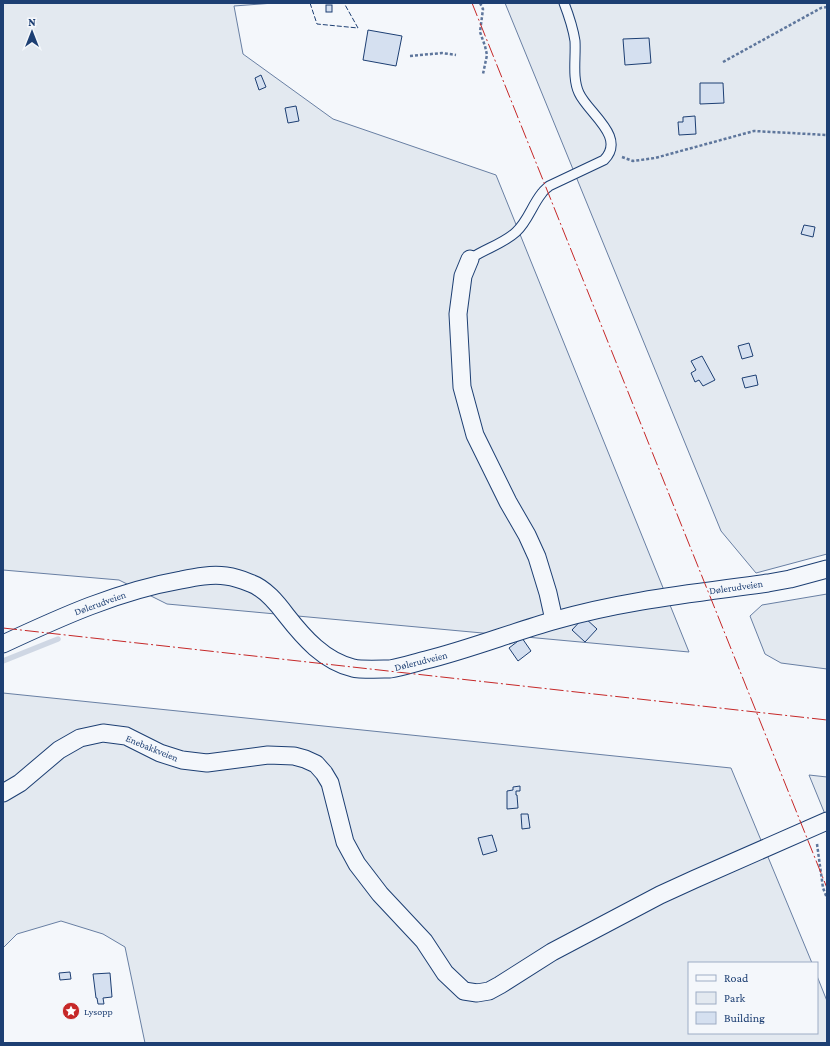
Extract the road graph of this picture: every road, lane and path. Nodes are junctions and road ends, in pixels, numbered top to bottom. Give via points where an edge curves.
1 (480, 3) edge
2 (564, 3) edge
3 (827, 7) edge
4 (456, 55) dead end
5 (410, 56) dead end
6 (723, 62) dead end
7 (483, 74) dead end
8 (827, 135) edge
9 (609, 154) junction
10 (470, 259) joint
11 (827, 569) edge
12 (554, 620) junction
13 (3, 644) edge
14 (3, 793) edge
15 (821, 823) edge
16 (827, 898) edge

1 - 7 path via 483,9 480,32 487,56
2 - 9 lane via 573,30 574,77 577,89 609,134 612,144
3 - 6 path
4 - 5 path via 442,53
8 - 9 path via 754,131 655,158 633,161
9 - 10 lane via 604,160 549,186 516,233
10 - 12 street via 464,276 458,314 462,387 475,436 537,557
11 - 12 street, Dølerudveien via 790,579 629,603
12 - 13 street, Dølerudveien via 450,654 391,668 354,668 331,660 321,653 261,588 227,576 202,576 123,594 51,621
14 - 15 street, Enebakkveien via 20,784 59,750 80,738 103,733 126,736 160,753 182,760 207,763 268,755 305,759 316,764 330,783 345,842 357,864 380,894 424,941 445,973 464,991 476,993 500,986 552,952 660,895
15 - 16 path via 823,888

